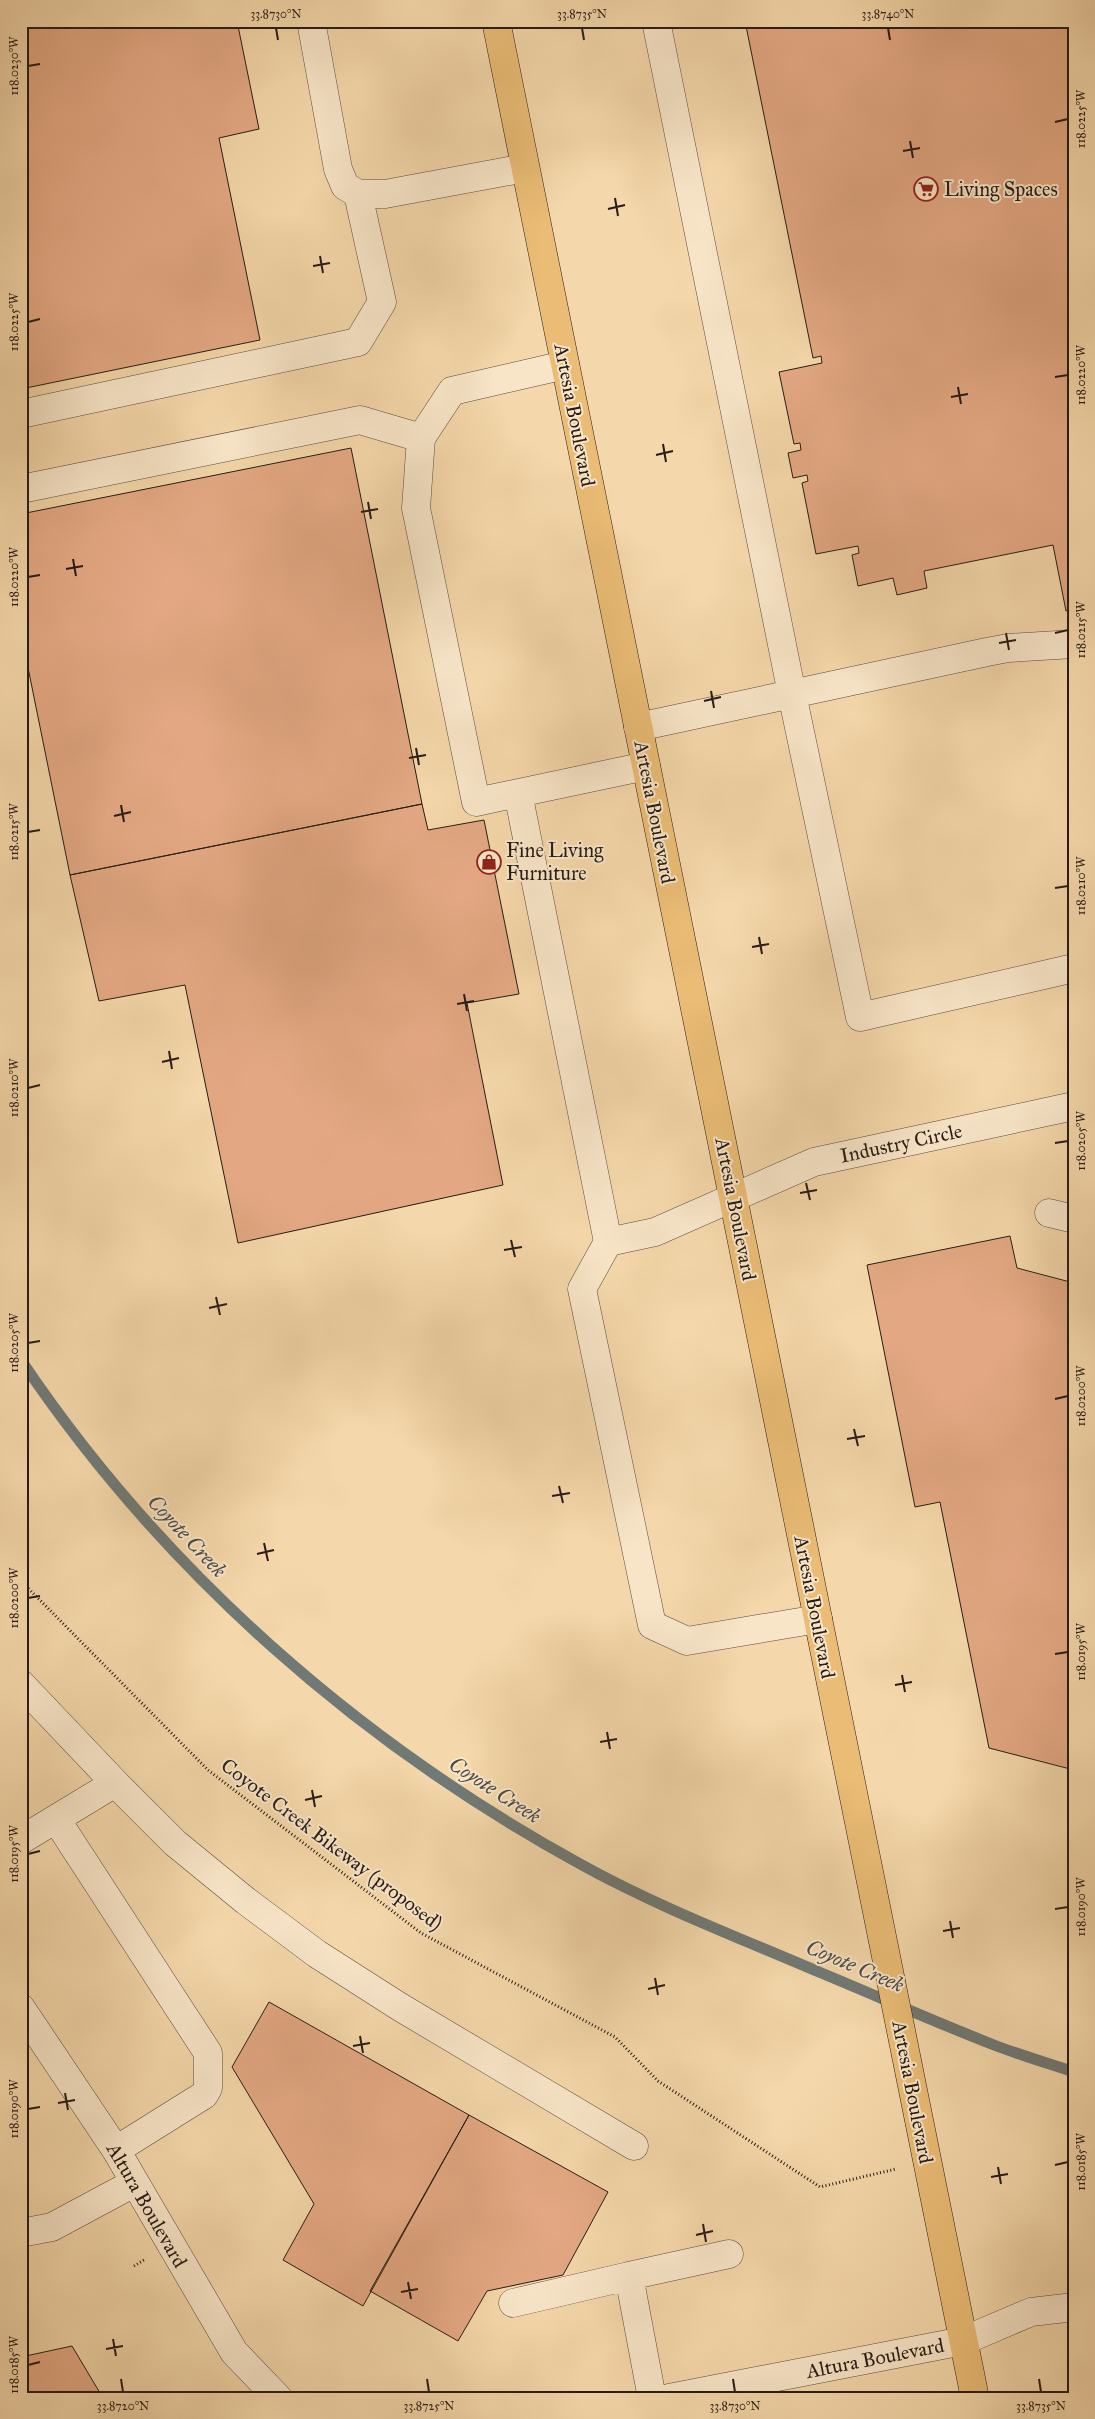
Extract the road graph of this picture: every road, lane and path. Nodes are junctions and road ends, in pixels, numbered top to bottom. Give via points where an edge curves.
1 (310, 21) edge
2 (496, 21) edge
3 (656, 21) edge
4 (525, 168) junction
5 (358, 194) junction
6 (565, 365) junction
7 (21, 414) edge
8 (421, 438) junction
9 (21, 489) edge
10 (1074, 644) edge
11 (792, 694) junction
12 (638, 727) junction
13 (646, 766) junction
14 (518, 793) junction
15 (1074, 968) edge
16 (1074, 1106) edge
17 (733, 1197) junction
18 (608, 1242) junction
19 (21, 1581) edge
20 (818, 1619) junction
21 (21, 1684) edge
22 (115, 1783) junction
23 (56, 1819) junction
24 (21, 1840) edge
25 (21, 2008) edge
26 (634, 2146) dead end
27 (116, 2150) junction
28 (926, 2156) junction
29 (134, 2184) junction
30 (21, 2233) edge
31 (729, 2254) dead end
32 (630, 2276) junction
33 (513, 2303) dead end
34 (1074, 2307) edge
35 (963, 2341) junction
36 (278, 2398) edge
37 (652, 2398) edge
38 (669, 2398) edge
39 (975, 2398) edge

1 - 5 street via 338,169 345,186
2 - 4 main road, Artesia Boulevard
3 - 11 street
4 - 5 street via 385,194
4 - 6 main road, Artesia Boulevard
5 - 7 street via 382,302 358,342
6 - 8 street via 452,391
6 - 12 main road, Artesia Boulevard
8 - 9 street via 360,420
8 - 14 street via 416,508 476,802
10 - 11 street via 1008,648
11 - 12 street
11 - 15 street via 860,1017
12 - 13 main road, Artesia Boulevard
13 - 14 street
13 - 17 main road, Artesia Boulevard
14 - 18 street
16 - 17 street, Industry Circle via 814,1162
17 - 18 street, Industry Circle via 655,1232
17 - 20 main road, Artesia Boulevard
18 - 20 street via 582,1289 652,1625 687,1641
19 - 28 path, Coyote Creek Bikeway (proposed) via 208,1770 421,1933 615,2037 658,2081 820,2187
20 - 28 main road, Artesia Boulevard
21 - 22 street
22 - 23 street
22 - 26 street via 176,1843 316,1954
23 - 24 street
23 - 27 street via 208,2053 208,2088 204,2095
25 - 27 street, Altura Boulevard
27 - 29 street, Altura Boulevard
28 - 35 main road, Artesia Boulevard
29 - 30 street via 52,2227
29 - 36 street, Altura Boulevard via 234,2352
31 - 32 street
32 - 33 street
32 - 37 street
34 - 35 street, Altura Boulevard via 1031,2312
35 - 38 street, Altura Boulevard
35 - 39 main road, Artesia Boulevard

